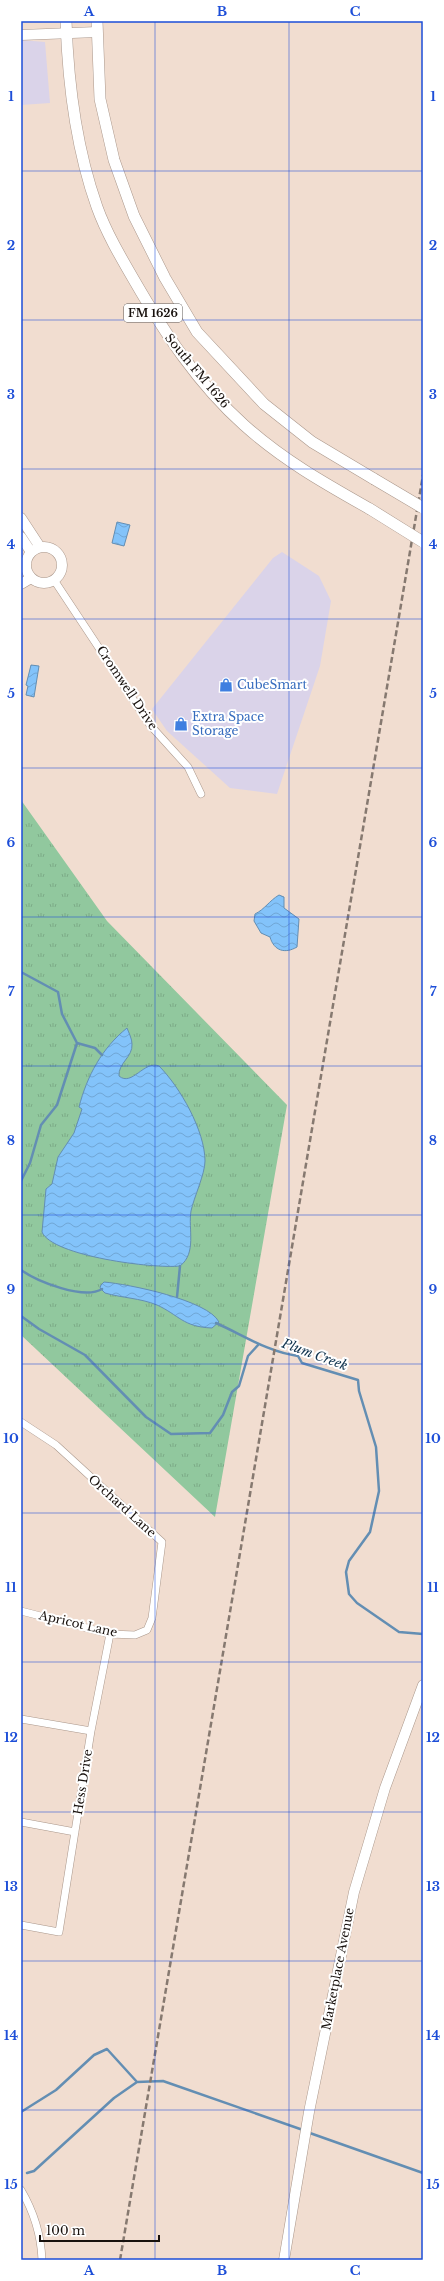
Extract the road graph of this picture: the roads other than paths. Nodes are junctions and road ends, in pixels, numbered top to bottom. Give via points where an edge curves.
1 (66, 21) edge
2 (97, 26) edge
3 (67, 33) junction
4 (21, 35) edge
5 (423, 508) edge
6 (21, 518) edge
7 (21, 536) edge
8 (423, 542) edge
9 (40, 547) junction
10 (31, 552) junction
11 (26, 573) edge
12 (54, 580) junction
13 (21, 584) edge
14 (201, 794) dead end
15 (21, 1422) edge
16 (21, 1611) edge
17 (110, 1634) junction
18 (135, 1635) joint
19 (423, 1685) edge
20 (21, 1719) edge
21 (91, 1731) junction
22 (21, 1822) edge
23 (75, 1832) junction
24 (21, 1925) edge
25 (21, 2190) edge
26 (42, 2260) edge
27 (284, 2260) edge

1 - 3 main road, South FM 1626 / FM 1626
2 - 3 street
2 - 5 main road, South FM 1626 / FM 1626, bridge via 100,99 114,160 134,216 165,278 197,332 264,404 312,442
3 - 4 street
3 - 8 main road, South FM 1626 / FM 1626, bridge via 74,116 97,207 116,248 164,332 201,380 243,424 301,470
6 - 9 street
7 - 10 street
9 - 10 street
9 - 12 street via 55,551 61,560 61,571
10 - 11 street via 26,560
11 - 12 street via 42,583
11 - 13 street
12 - 14 street, Cromwell Drive via 150,725 188,767
15 - 18 street, Orchard Lane via 56,1445 162,1542 152,1618 147,1630
16 - 17 street, Apricot Lane
17 - 18 street, Apricot Lane
17 - 21 street, Hess Drive
19 - 27 street, Marketplace Avenue via 385,1788 354,1892 309,2112
20 - 21 street
21 - 23 street, Hess Drive
22 - 23 street
23 - 24 street, Hess Drive via 59,1932
25 - 26 street via 36,2224

